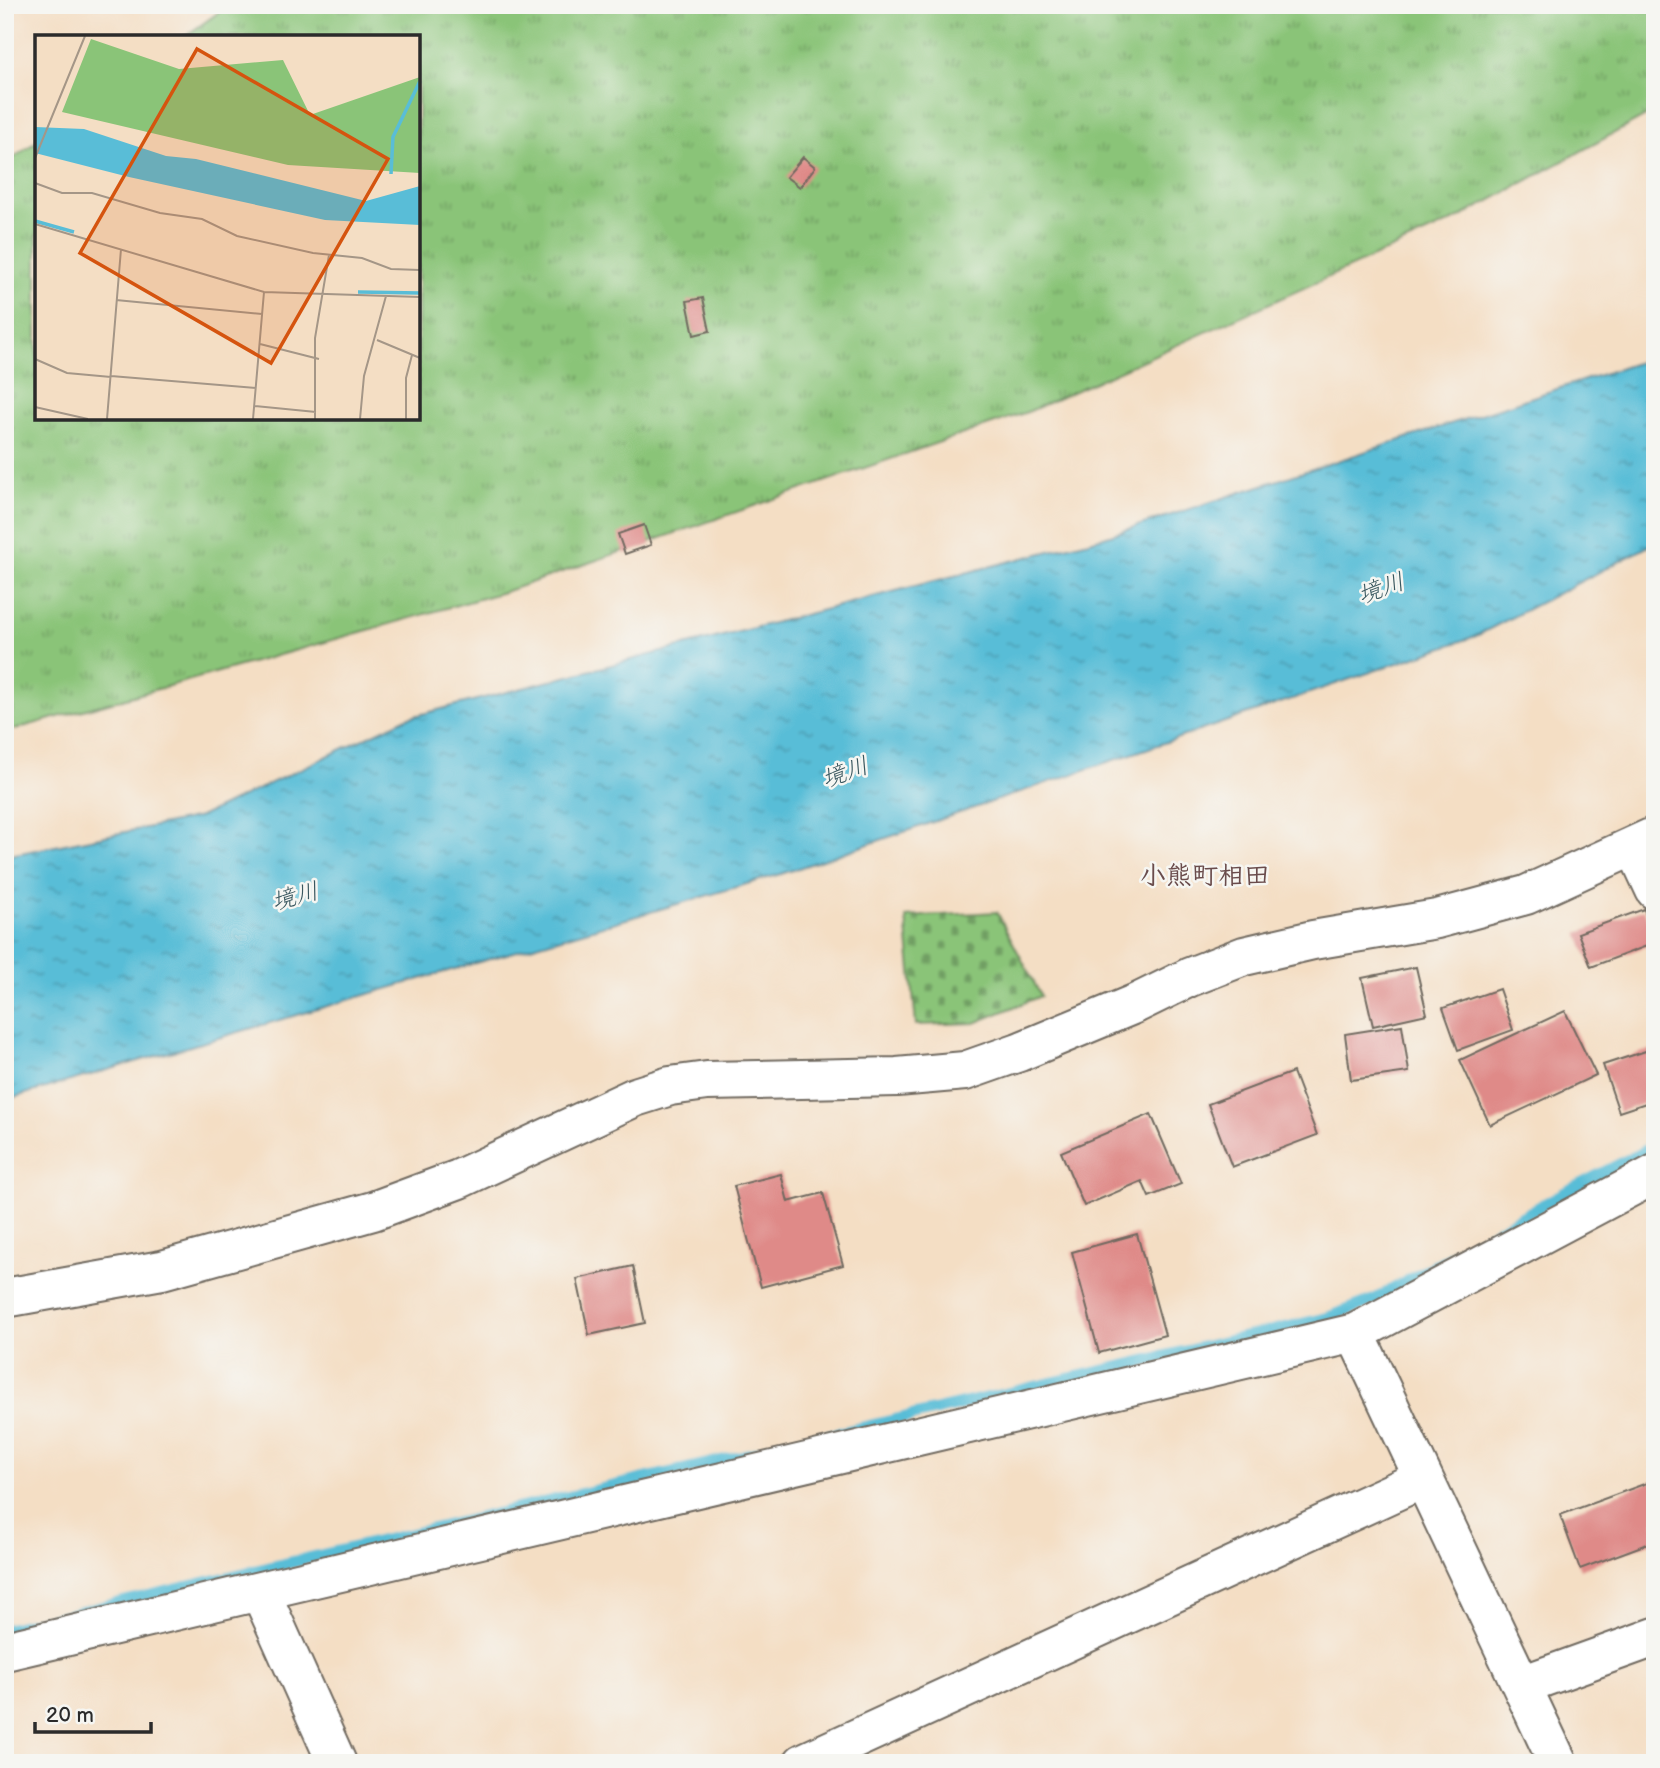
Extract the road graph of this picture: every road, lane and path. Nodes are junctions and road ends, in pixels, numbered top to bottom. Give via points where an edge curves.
1 (1645, 842) edge
2 (1655, 890) edge
3 (1655, 1174) edge
4 (5, 1298) edge
5 (1355, 1333) junction
6 (1422, 1479) junction
7 (260, 1591) junction
8 (1655, 1637) edge
9 (5, 1651) edge
10 (1522, 1685) junction
11 (337, 1763) edge
12 (803, 1763) edge
13 (1558, 1763) edge

1 - 2 street
1 - 4 street via 1526,895 1437,919 1244,956 965,1071 670,1086 635,1097 459,1179 373,1211 162,1270
3 - 5 street
5 - 6 street
5 - 7 street
6 - 10 street
6 - 12 street
7 - 9 street
7 - 11 street
8 - 10 street
10 - 13 street

